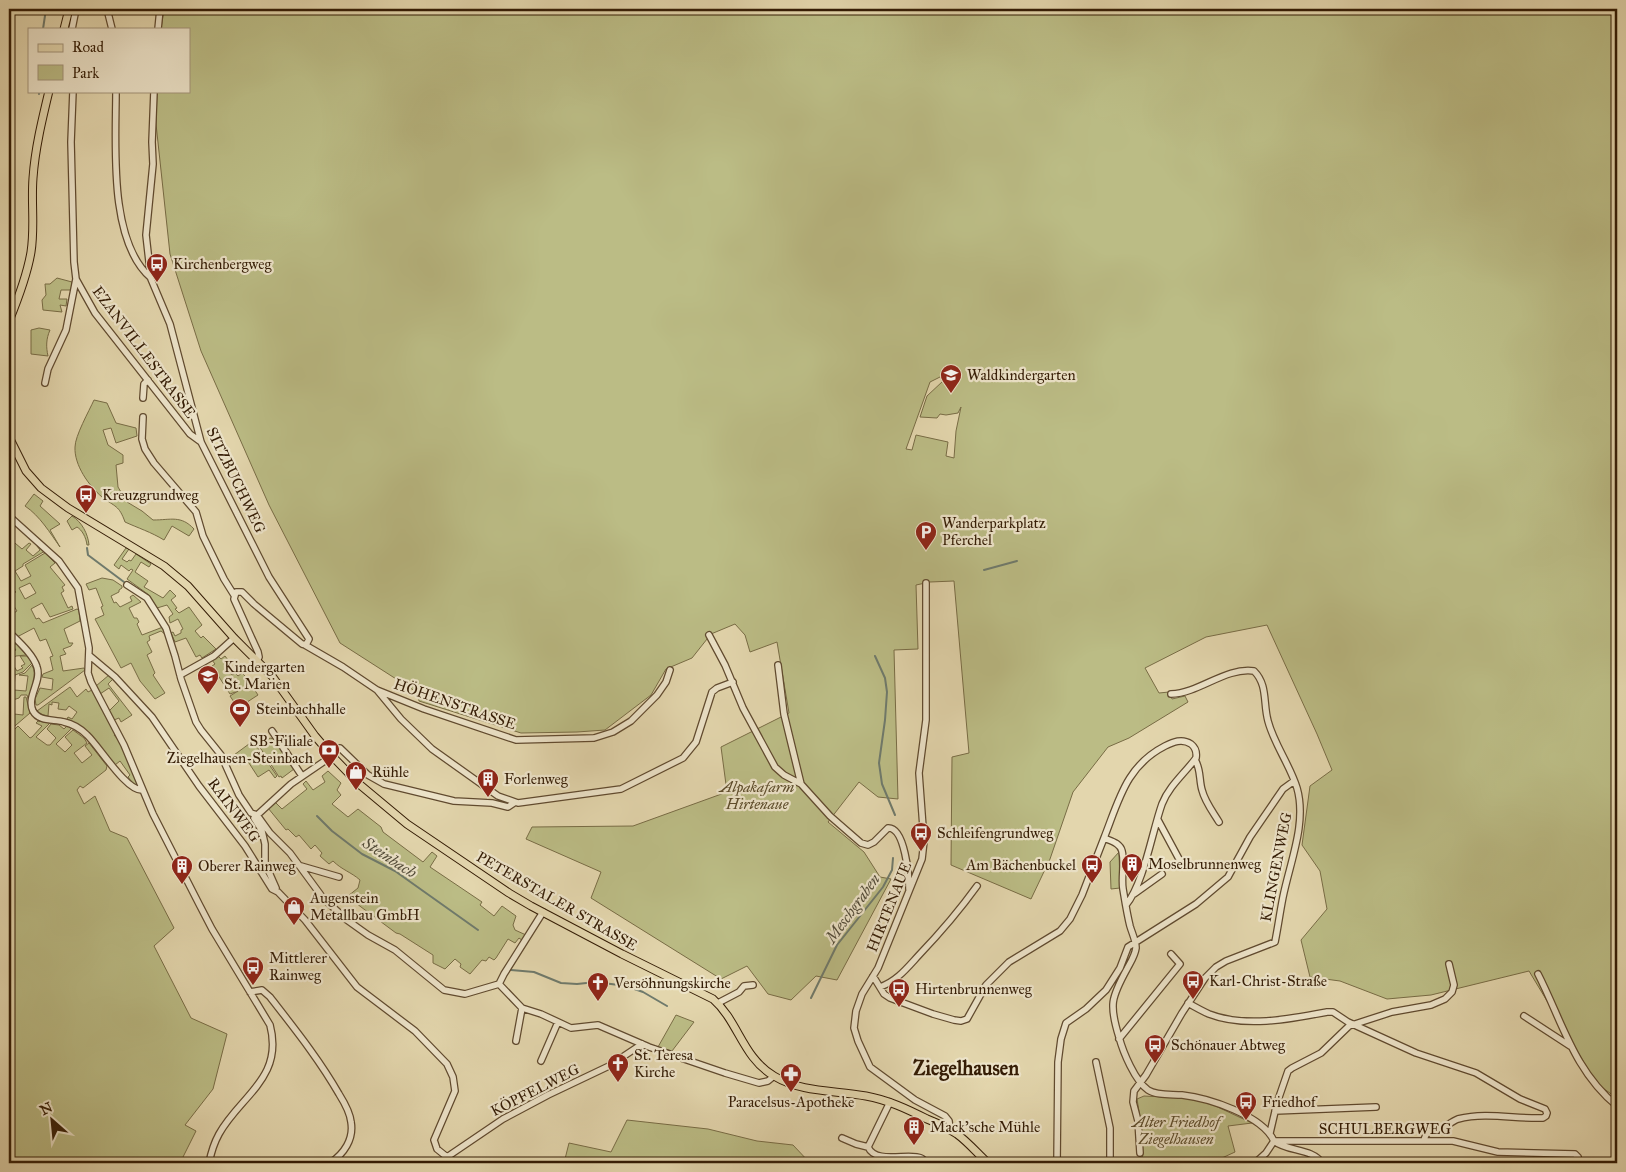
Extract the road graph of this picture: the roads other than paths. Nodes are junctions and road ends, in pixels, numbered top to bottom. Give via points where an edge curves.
1 (69, 9) edge
2 (76, 9) edge
3 (107, 9) edge
4 (160, 9) edge
5 (64, 28) edge
6 (72, 28) edge
7 (112, 28) edge
8 (158, 28) edge
9 (49, 92) edge
10 (73, 92) edge
11 (116, 92) edge
12 (154, 92) edge
13 (76, 278) junction
14 (151, 279) junction
15 (9, 321) edge
16 (148, 380) junction
17 (45, 383) dead end
18 (143, 398) dead end
19 (143, 417) dead end
20 (9, 437) edge
21 (201, 442) junction
22 (12, 452) edge
23 (9, 516) edge
24 (926, 583) dead end
25 (127, 585) dead end
26 (234, 594) junction
27 (9, 632) edge
28 (709, 635) dead end
29 (234, 638) junction
30 (305, 645) junction
31 (90, 656) junction
32 (258, 661) junction
33 (778, 665) dead end
34 (670, 670) dead end
35 (180, 675) junction
36 (732, 682) junction
37 (377, 690) junction
38 (1171, 694) dead end
39 (272, 731) dead end
40 (331, 755) junction
41 (1195, 760) junction
42 (302, 776) junction
43 (1294, 781) junction
44 (801, 784) junction
45 (142, 790) junction
46 (514, 803) junction
47 (257, 815) junction
48 (1158, 820) junction
49 (1219, 822) dead end
50 (1104, 838) junction
51 (1179, 859) dead end
52 (301, 866) junction
53 (1162, 874) dead end
54 (339, 877) dead end
55 (978, 886) dead end
56 (910, 891) junction
57 (1135, 891) junction
58 (278, 892) junction
59 (1126, 905) junction
60 (543, 912) junction
61 (1135, 943) junction
62 (1171, 954) dead end
63 (1449, 964) dead end
64 (1538, 974) dead end
65 (873, 976) junction
66 (500, 984) junction
67 (754, 984) dead end
68 (880, 987) junction
69 (250, 992) junction
70 (718, 1003) junction
71 (1188, 1003) junction
72 (522, 1008) junction
73 (1524, 1016) dead end
74 (558, 1022) junction
75 (1353, 1025) junction
76 (1119, 1039) junction
77 (516, 1041) dead end
78 (642, 1044) junction
79 (1572, 1047) junction
80 (541, 1061) dead end
81 (1096, 1062) dead end
82 (774, 1076) junction
83 (1141, 1082) junction
84 (890, 1102) junction
85 (1617, 1106) edge
86 (1376, 1107) dead end
87 (1275, 1111) junction
88 (950, 1130) junction
89 (1270, 1133) junction
90 (842, 1138) dead end
91 (1274, 1141) junction
92 (1424, 1141) junction
93 (868, 1147) junction
94 (1140, 1153) dead end
95 (447, 1156) junction
96 (1579, 1161) junction
97 (1617, 1162) edge
98 (209, 1163) edge
99 (330, 1163) edge
100 (445, 1163) edge
101 (927, 1163) edge
102 (988, 1163) edge
103 (1057, 1163) edge
104 (1110, 1163) edge
105 (1255, 1163) edge
106 (1322, 1163) edge
107 (1536, 1163) edge

1 - 5 main road
2 - 6 street
3 - 7 street
4 - 8 street
9 - 15 main road via 32,179 34,225 31,253
10 - 13 street, EZANVILLESTRASSE via 71,142
11 - 14 street via 115,163 120,213 128,243
12 - 14 street, SITZBUCHWEG via 153,164 146,235
13 - 16 street, EZANVILLESTRASSE via 95,313
13 - 17 street via 66,330
14 - 21 street, SITZBUCHWEG via 170,324
16 - 18 street via 144,384
16 - 21 street, EZANVILLESTRASSE via 190,434
19 - 26 street via 145,449 196,512 203,536
20 - 22 main road, PETERSTALER STRASSE
21 - 30 street, SITZBUCHWEG via 269,577 309,637
22 - 29 main road, PETERSTALER STRASSE via 40,488 173,573 194,591
23 - 31 street via 59,561 72,578 79,591
24 - 56 street, HIRTENAUE via 926,720 919,773 924,841 922,859
25 - 35 street via 146,598 156,612 169,636
26 - 30 street via 242,592
26 - 32 street via 236,606 258,652
27 - 45 street via 38,668 31,701 34,713 79,729 133,788
28 - 36 street
29 - 32 main road, PETERSTALER STRASSE
29 - 35 street via 214,656
30 - 37 street, HÖHENSTRASSE
31 - 45 street via 90,679 124,745
31 - 58 street, RAINWEG via 152,717 272,889
32 - 40 main road, PETERSTALER STRASSE
33 - 44 street via 784,714
34 - 37 street, HÖHENSTRASSE via 661,691 638,715 618,729 594,738 510,738
35 - 47 street via 198,726 221,755 246,806
36 - 44 street via 775,767
36 - 46 street via 712,692 696,742 683,758 621,789
37 - 46 street via 432,749 498,796
38 - 43 street, KLINGENWEG via 1184,693 1235,672 1254,670 1264,687 1269,726
39 - 42 street
40 - 42 street
40 - 46 street via 340,748 368,775 388,785 454,801 508,806
40 - 60 main road, PETERSTALER STRASSE via 359,784 407,824 509,893
41 - 48 street via 1170,789
41 - 49 street via 1202,791
41 - 50 street via 1195,749 1183,741 1172,743 1146,758 1126,782
42 - 47 street
43 - 61 street via 1283,789 1250,837 1228,877 1196,904
43 - 71 street, KLINGENWEG via 1300,810 1298,829 1275,942 1220,964 1205,978
44 - 56 street via 834,820 861,843 871,844 893,827 902,841
45 - 69 street via 210,925
47 - 52 street
47 - 58 street via 254,818 263,835 265,863
48 - 51 street
48 - 57 street
50 - 59 street via 1118,844 1122,850
50 - 68 street via 1070,919 1060,931 1009,962 986,985 965,1020 954,1020 903,1004 887,997
52 - 54 street
52 - 66 street via 323,898 347,920 395,950 439,987 465,994
53 - 57 street
55 - 68 street via 944,929 900,975
56 - 65 street, HIRTENAUE
57 - 59 street
58 - 95 street, RAINWEG via 305,920 357,987 415,1031 447,1064 455,1091 434,1143
59 - 61 street
60 - 66 street
60 - 70 main road, PETERSTALER STRASSE
61 - 76 street via 1133,956 1112,1000
61 - 103 street via 1128,946 1117,974 1106,990 1064,1026 1057,1079
62 - 76 street via 1180,964
63 - 75 street via 1454,985 1445,999 1432,1006 1392,1012
64 - 79 street
65 - 68 street
65 - 88 street, HIRTENAUE via 862,994 854,1021 863,1054 877,1073 945,1116
66 - 72 street
67 - 70 street via 744,986
69 - 98 street via 270,1025 272,1056 259,1085 219,1134
69 - 99 street via 262,990 270,997 321,1065 348,1111 352,1128 347,1146
70 - 82 main road, PETERSTALER STRASSE via 750,1054
71 - 75 street via 1211,1015 1240,1020 1274,1021 1330,1012
71 - 83 street
72 - 74 street
72 - 77 street
73 - 79 street
74 - 78 street via 573,1028 598,1024
74 - 80 street
75 - 87 street via 1343,1030 1319,1054 1289,1070
75 - 92 street via 1419,1055 1473,1072 1520,1099 1545,1109 1547,1113 1541,1118 1496,1116 1459,1119 1430,1130
76 - 83 street
78 - 82 street via 757,1082 765,1082
78 - 95 street, KÖPFELWEG via 601,1071 503,1119
79 - 85 street via 1589,1076
81 - 104 street via 1110,1128
82 - 84 main road, PETERSTALER STRASSE via 813,1090
83 - 89 street via 1152,1092 1210,1100 1257,1122
83 - 94 street via 1133,1098
84 - 88 main road, PETERSTALER STRASSE
84 - 93 street
86 - 87 street
87 - 89 street
88 - 102 main road, PETERSTALER STRASSE
89 - 91 street
90 - 93 street
91 - 92 street, SCHULBERGWEG
91 - 105 street
91 - 106 street via 1317,1157
92 - 96 street, SCHULBERGWEG via 1459,1141 1498,1152 1572,1154 1578,1156
93 - 101 street via 878,1155 918,1157
95 - 100 street
96 - 97 street
96 - 107 street

